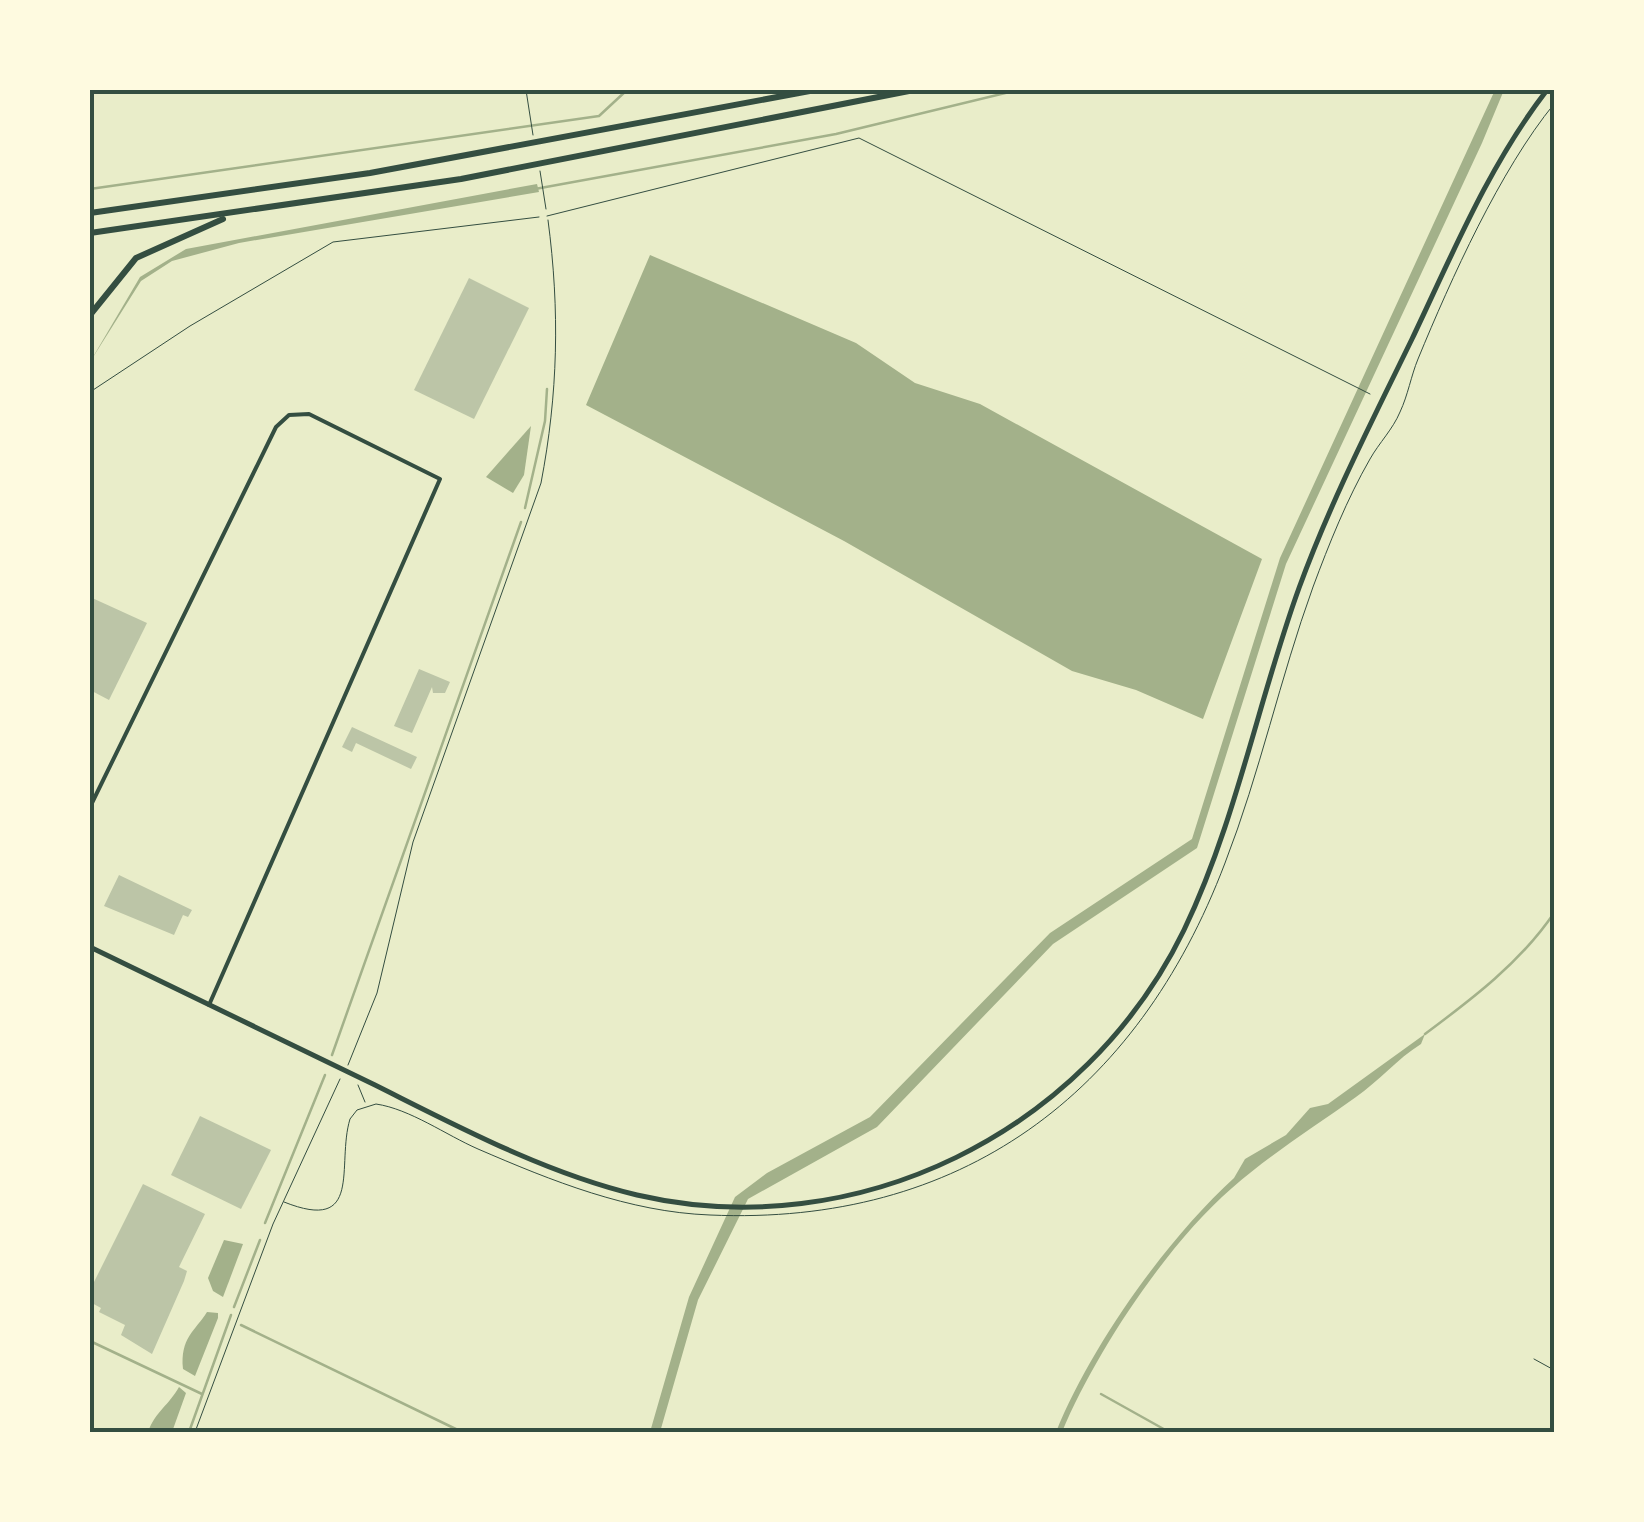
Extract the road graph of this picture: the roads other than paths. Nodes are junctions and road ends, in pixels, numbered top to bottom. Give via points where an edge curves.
1 (815, 90) edge
2 (914, 90) edge
3 (1547, 90) edge
4 (90, 213) edge
5 (234, 214) junction
6 (548, 216) road end
7 (90, 234) edge
8 (90, 315) edge
9 (1370, 394) dead end
10 (90, 807) edge
11 (90, 946) edge
12 (208, 1005) junction

1 - 4 highway via 370,173
2 - 5 highway via 461,180
3 - 12 main road via 1468,220 1331,509 1285,627 1206,876 1173,950 1110,1043 1061,1091 960,1157 857,1194 726,1206 636,1194 561,1171
5 - 7 highway
5 - 8 highway via 136,258
6 - 9 lane via 859,138
10 - 12 street via 276,426 289,415 309,414 440,478
11 - 12 main road

